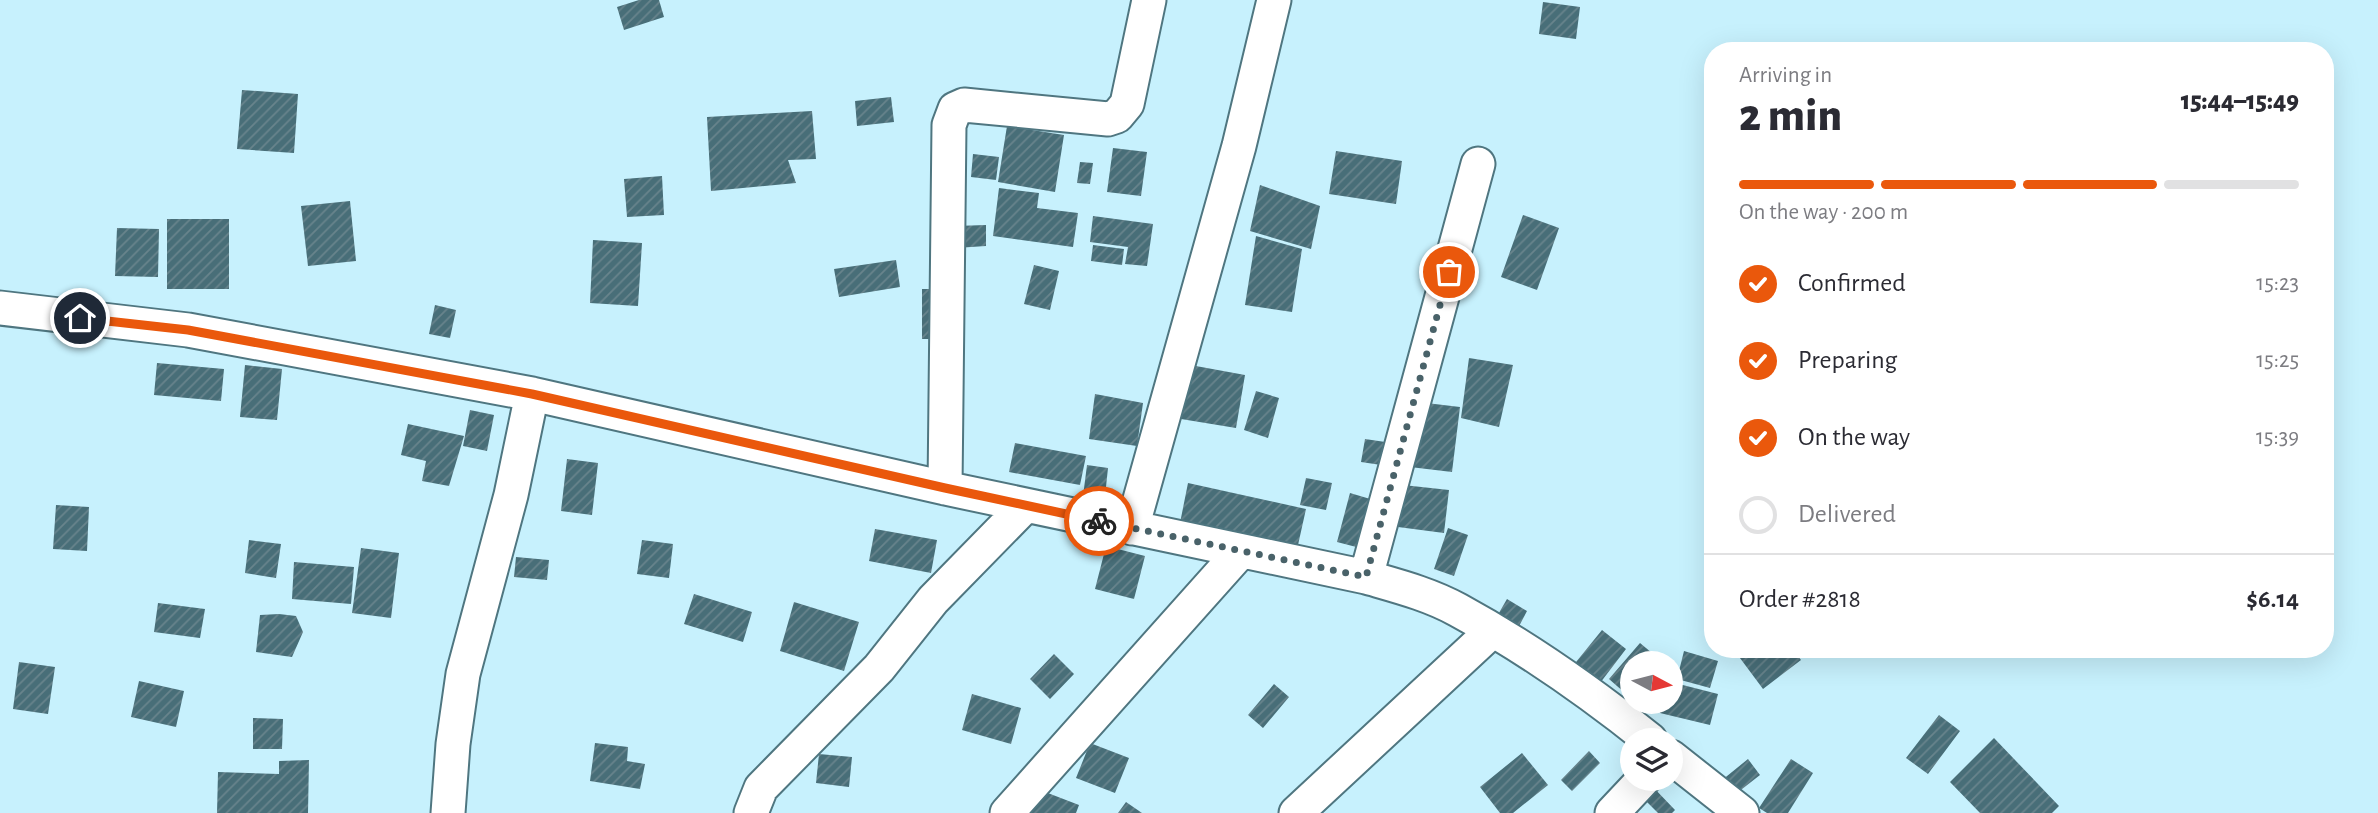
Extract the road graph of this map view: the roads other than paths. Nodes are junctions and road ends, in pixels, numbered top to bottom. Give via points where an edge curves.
1 (1149, 0) edge
2 (1274, 0) edge
3 (1478, 164) dead end
4 (0, 309) edge
5 (532, 394) junction
6 (945, 488) junction
7 (1025, 506) junction
8 (1132, 528) junction
9 (1241, 551) junction
10 (1366, 577) junction
11 (1492, 631) junction
12 (1635, 728) edge
13 (1683, 766) edge
14 (1633, 791) edge
15 (448, 813) edge
16 (751, 813) edge
17 (1007, 813) edge
18 (1296, 813) edge
19 (1612, 813) edge
20 (1742, 813) edge

1 - 6 street via 1132,88 1127,104 1116,116 1108,119 964,105 955,109 949,125
2 - 8 street via 1239,146
3 - 10 street
4 - 5 street via 188,330
5 - 6 street
5 - 15 street via 505,519 463,674
6 - 7 street
7 - 8 street
7 - 16 street via 933,600 879,668 761,788
8 - 9 street
9 - 10 street
9 - 17 street
10 - 11 street via 1457,609
11 - 12 street via 1590,692
11 - 18 street
13 - 20 street
14 - 19 street

